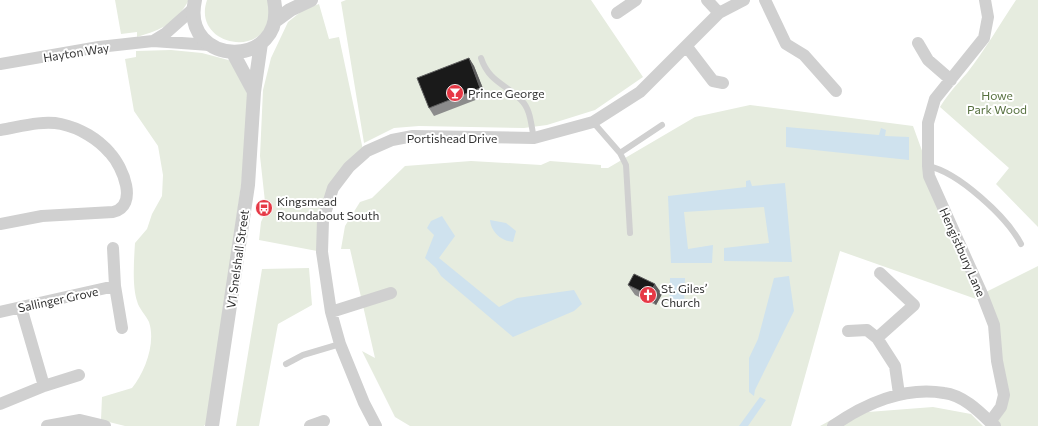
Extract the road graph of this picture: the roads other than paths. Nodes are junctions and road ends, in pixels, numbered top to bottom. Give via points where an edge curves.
1 (274, 0) edge
2 (311, 0) edge
3 (636, 0) edge
4 (707, 0) edge
5 (744, 0) edge
6 (765, 0) edge
7 (985, 0) edge
8 (194, 4) edge
9 (616, 13) dead end
10 (719, 13) junction
11 (275, 21) junction
12 (153, 41) junction
13 (918, 42) dead end
14 (261, 43) junction
15 (210, 45) junction
16 (687, 47) junction
17 (233, 53) junction
18 (481, 58) dead end
19 (0, 64) edge
20 (951, 80) junction
21 (723, 83) dead end
22 (836, 91) dead end
23 (254, 92) junction
24 (593, 122) junction
25 (662, 126) dead end
26 (0, 130) edge
27 (534, 138) junction
28 (620, 153) junction
29 (928, 166) junction
30 (0, 224) edge
31 (630, 233) dead end
32 (1021, 244) dead end
33 (113, 248) dead end
34 (880, 273) dead end
35 (116, 286) junction
36 (391, 293) dead end
37 (21, 307) junction
38 (0, 312) edge
39 (331, 312) junction
40 (122, 328) dead end
41 (848, 331) dead end
42 (877, 338) junction
43 (340, 344) junction
44 (286, 364) dead end
45 (79, 375) dead end
46 (44, 386) junction
47 (899, 394) junction
48 (0, 404) edge
49 (324, 421) dead end
50 (992, 424) edge
51 (47, 426) edge
52 (105, 426) edge
53 (212, 426) edge
54 (310, 426) edge
55 (376, 426) edge
56 (833, 426) edge

1 - 11 street
2 - 11 street
3 - 9 street
4 - 10 street
5 - 10 street, Portishead Drive
6 - 22 street via 786,44 804,55
7 - 20 street, Hengistbury Lane via 988,17 984,38
8 - 12 street, Hayton Way via 166,33
8 - 15 street via 194,23 200,35
10 - 16 street, Portishead Drive
11 - 14 street via 272,30
12 - 15 street, Hayton Way
12 - 19 street, Hayton Way via 99,47
13 - 20 street via 928,60
14 - 17 street via 243,52
14 - 23 street, V1 Snelshall Street
15 - 17 street
16 - 21 street via 713,81
16 - 24 street, Portishead Drive via 640,92
17 - 23 street
18 - 27 lane via 489,75 521,100 528,109
20 - 29 street, Hengistbury Lane via 935,99 928,123
23 - 53 street, V1 Snelshall Street via 248,185
24 - 27 street, Portishead Drive
24 - 28 lane
25 - 28 lane
26 - 30 street via 46,123 60,124 85,133 111,154 122,171 127,198 125,205 113,212 42,216
27 - 39 street, Portishead Drive via 413,136 392,140 367,151 349,167 333,188 323,220 322,252
28 - 31 lane via 626,165
29 - 32 lane via 942,170 993,208 1009,224
29 - 50 street, Hengistbury Lane via 929,176 994,325 996,361 1004,395
33 - 35 street, Sallinger Grove
34 - 42 street via 914,305
35 - 37 street, Sallinger Grove
35 - 40 street, Sallinger Grove
36 - 39 street
37 - 38 street, Sallinger Grove
37 - 46 street
39 - 43 street, Portishead Drive
41 - 42 street via 867,330
42 - 47 street via 895,366
43 - 44 lane via 303,355
43 - 55 street, Portishead Drive
45 - 46 street
46 - 48 street
47 - 50 street via 945,393 968,402
47 - 56 street via 848,415
49 - 54 street
51 - 52 street via 80,420

